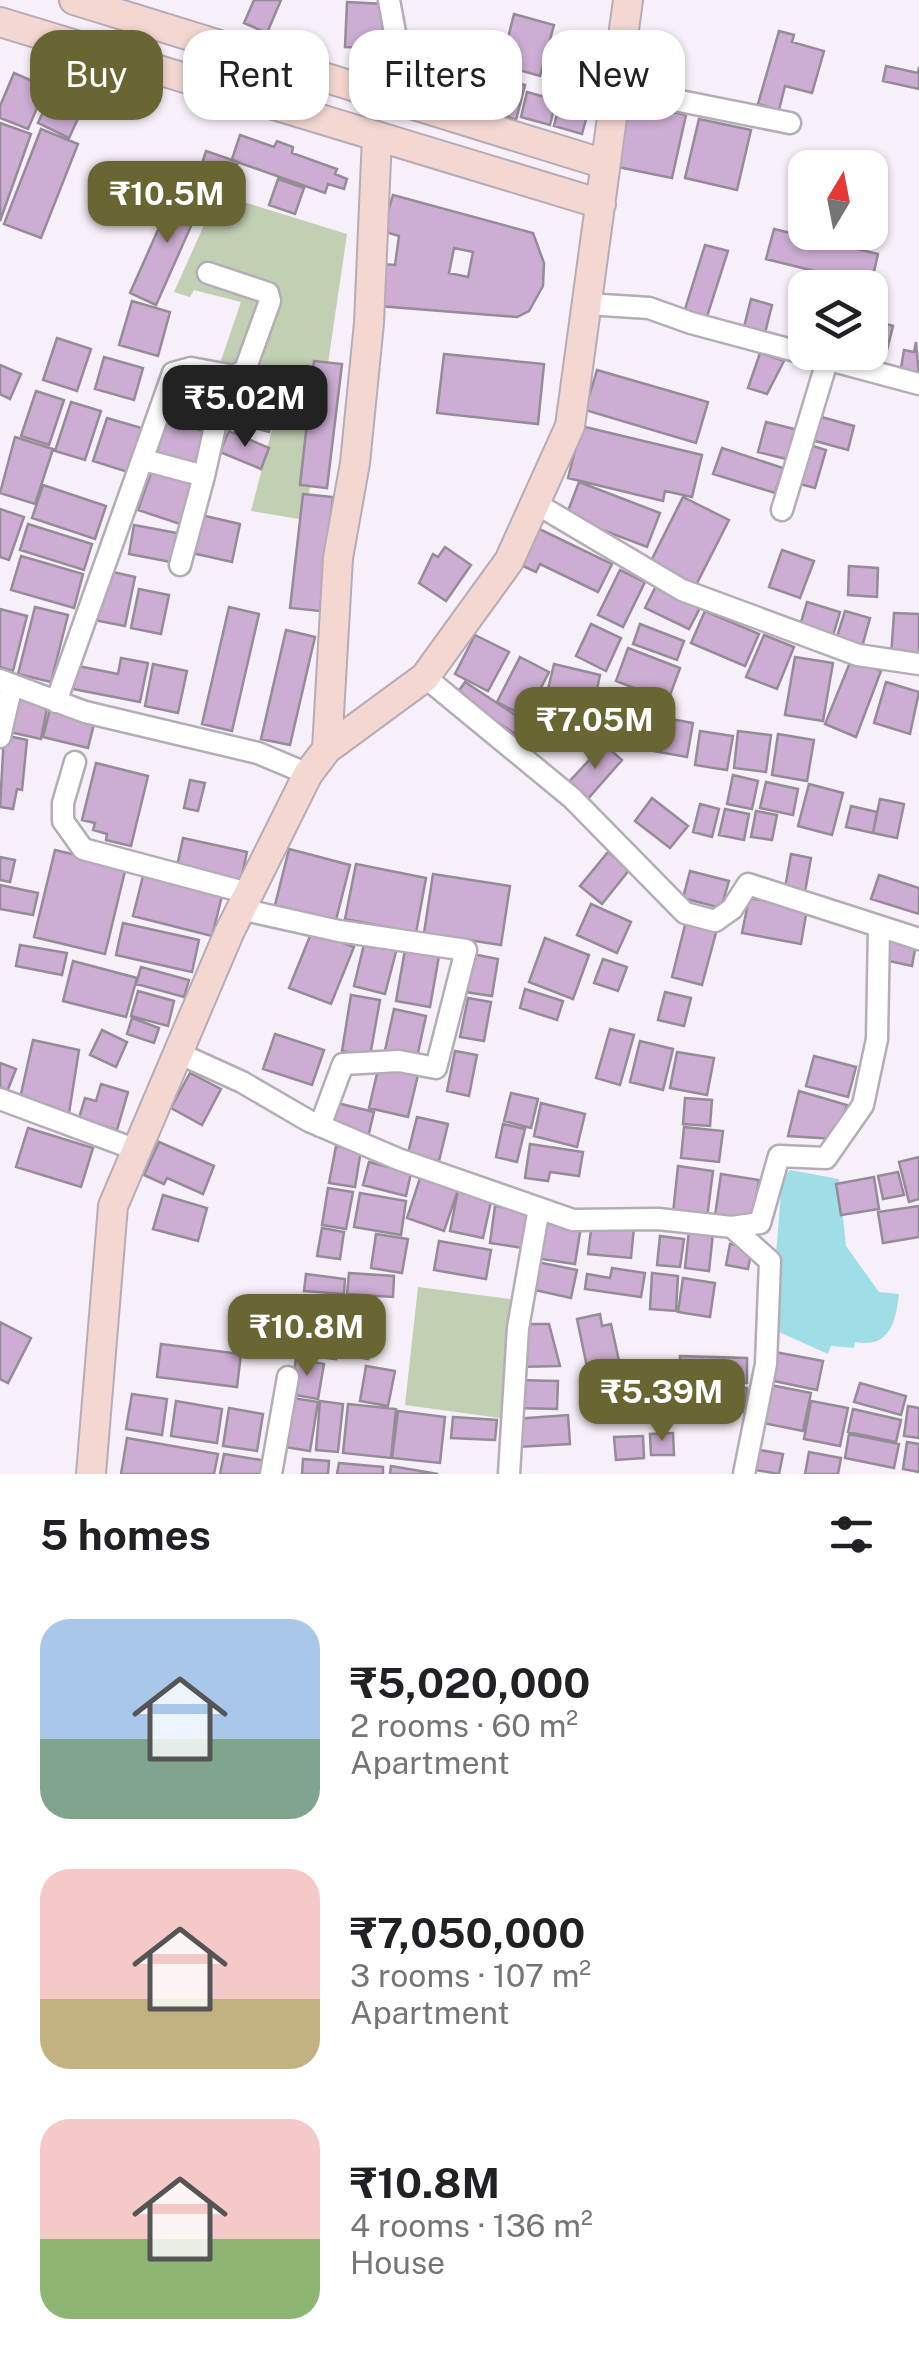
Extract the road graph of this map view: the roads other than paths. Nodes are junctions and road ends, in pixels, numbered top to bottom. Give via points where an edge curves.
1 (74, 0) edge
2 (389, 0) edge
3 (628, 0) edge
4 (0, 22) edge
5 (395, 30) edge
6 (624, 30) edge
7 (349, 84) edge
8 (685, 102) edge
9 (465, 120) edge
10 (611, 120) edge
11 (790, 123) dead end
12 (376, 136) junction
13 (605, 164) junction
14 (601, 204) junction
15 (208, 273) dead end
16 (587, 304) junction
17 (788, 348) edge
18 (824, 370) edge
19 (870, 370) edge
20 (919, 384) edge
21 (216, 422) dead end
22 (144, 460) junction
23 (204, 476) junction
24 (535, 503) junction
25 (782, 510) dead end
26 (180, 565) dead end
27 (919, 664) edge
28 (425, 678) junction
29 (6, 683) edge
30 (56, 702) junction
31 (0, 736) edge
32 (327, 749) junction
33 (76, 762) dead end
34 (308, 774) junction
35 (244, 901) junction
36 (879, 926) junction
37 (919, 939) edge
38 (178, 1053) junction
39 (0, 1099) edge
40 (320, 1126) junction
41 (136, 1150) junction
42 (539, 1208) junction
43 (732, 1228) junction
44 (288, 1378) dead end
45 (92, 1474) edge
46 (271, 1474) edge
47 (509, 1474) edge
48 (744, 1474) edge

1 - 7 street
2 - 5 street
3 - 6 street
4 - 12 street
8 - 11 street
9 - 13 street
10 - 13 street
12 - 14 street
12 - 32 street via 369,323 338,558
13 - 14 street
14 - 16 street
15 - 22 street via 263,288 270,301 241,375 191,368 173,373
16 - 17 street via 649,308
16 - 24 street via 570,426
18 - 25 street
19 - 20 street
21 - 23 street
22 - 23 street
22 - 30 street
23 - 26 street
24 - 27 street via 682,590 858,656
24 - 28 street via 509,561
28 - 32 street
28 - 36 street via 572,798 686,913 714,921 732,909 748,884
29 - 30 street
29 - 31 street
30 - 34 street via 258,754
32 - 34 street
33 - 35 street via 63,821 83,849
34 - 35 street
35 - 38 street
35 - 40 street via 340,931 466,950 436,1068 400,1061 343,1064
36 - 37 street
36 - 43 street via 877,1039 863,1105 826,1158 778,1156 760,1223
38 - 40 street
38 - 41 street
39 - 41 street
40 - 42 street
41 - 45 street via 112,1206
42 - 43 street via 573,1220 658,1219
42 - 47 street via 518,1328
43 - 48 street via 770,1261 766,1364
44 - 46 street

